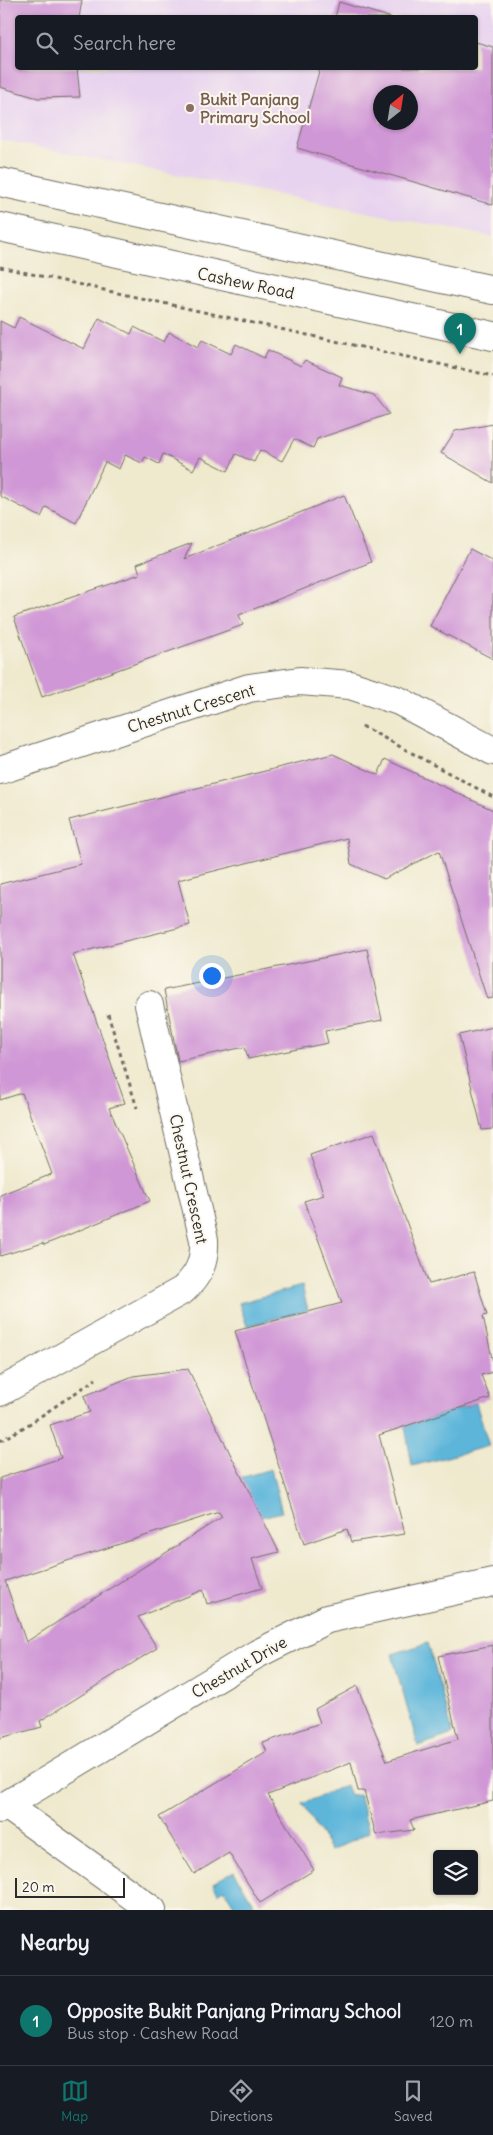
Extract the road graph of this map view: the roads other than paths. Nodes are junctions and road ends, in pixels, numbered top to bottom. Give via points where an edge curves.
1 (0, 182) edge
2 (0, 228) edge
3 (493, 290) edge
4 (493, 336) edge
5 (493, 751) edge
6 (0, 770) edge
7 (149, 1005) dead end
8 (0, 1392) edge
9 (493, 1582) edge
10 (3, 1807) edge
11 (152, 1910) edge

1 - 3 street
2 - 4 street, Cashew Road
5 - 6 street, Chestnut Crescent via 399,701 350,685 300,681 249,688
7 - 8 street, Chestnut Crescent via 204,1240 201,1268 183,1290
9 - 10 street, Chestnut Drive via 327,1619 257,1654
10 - 11 street, Chestnut Drive

